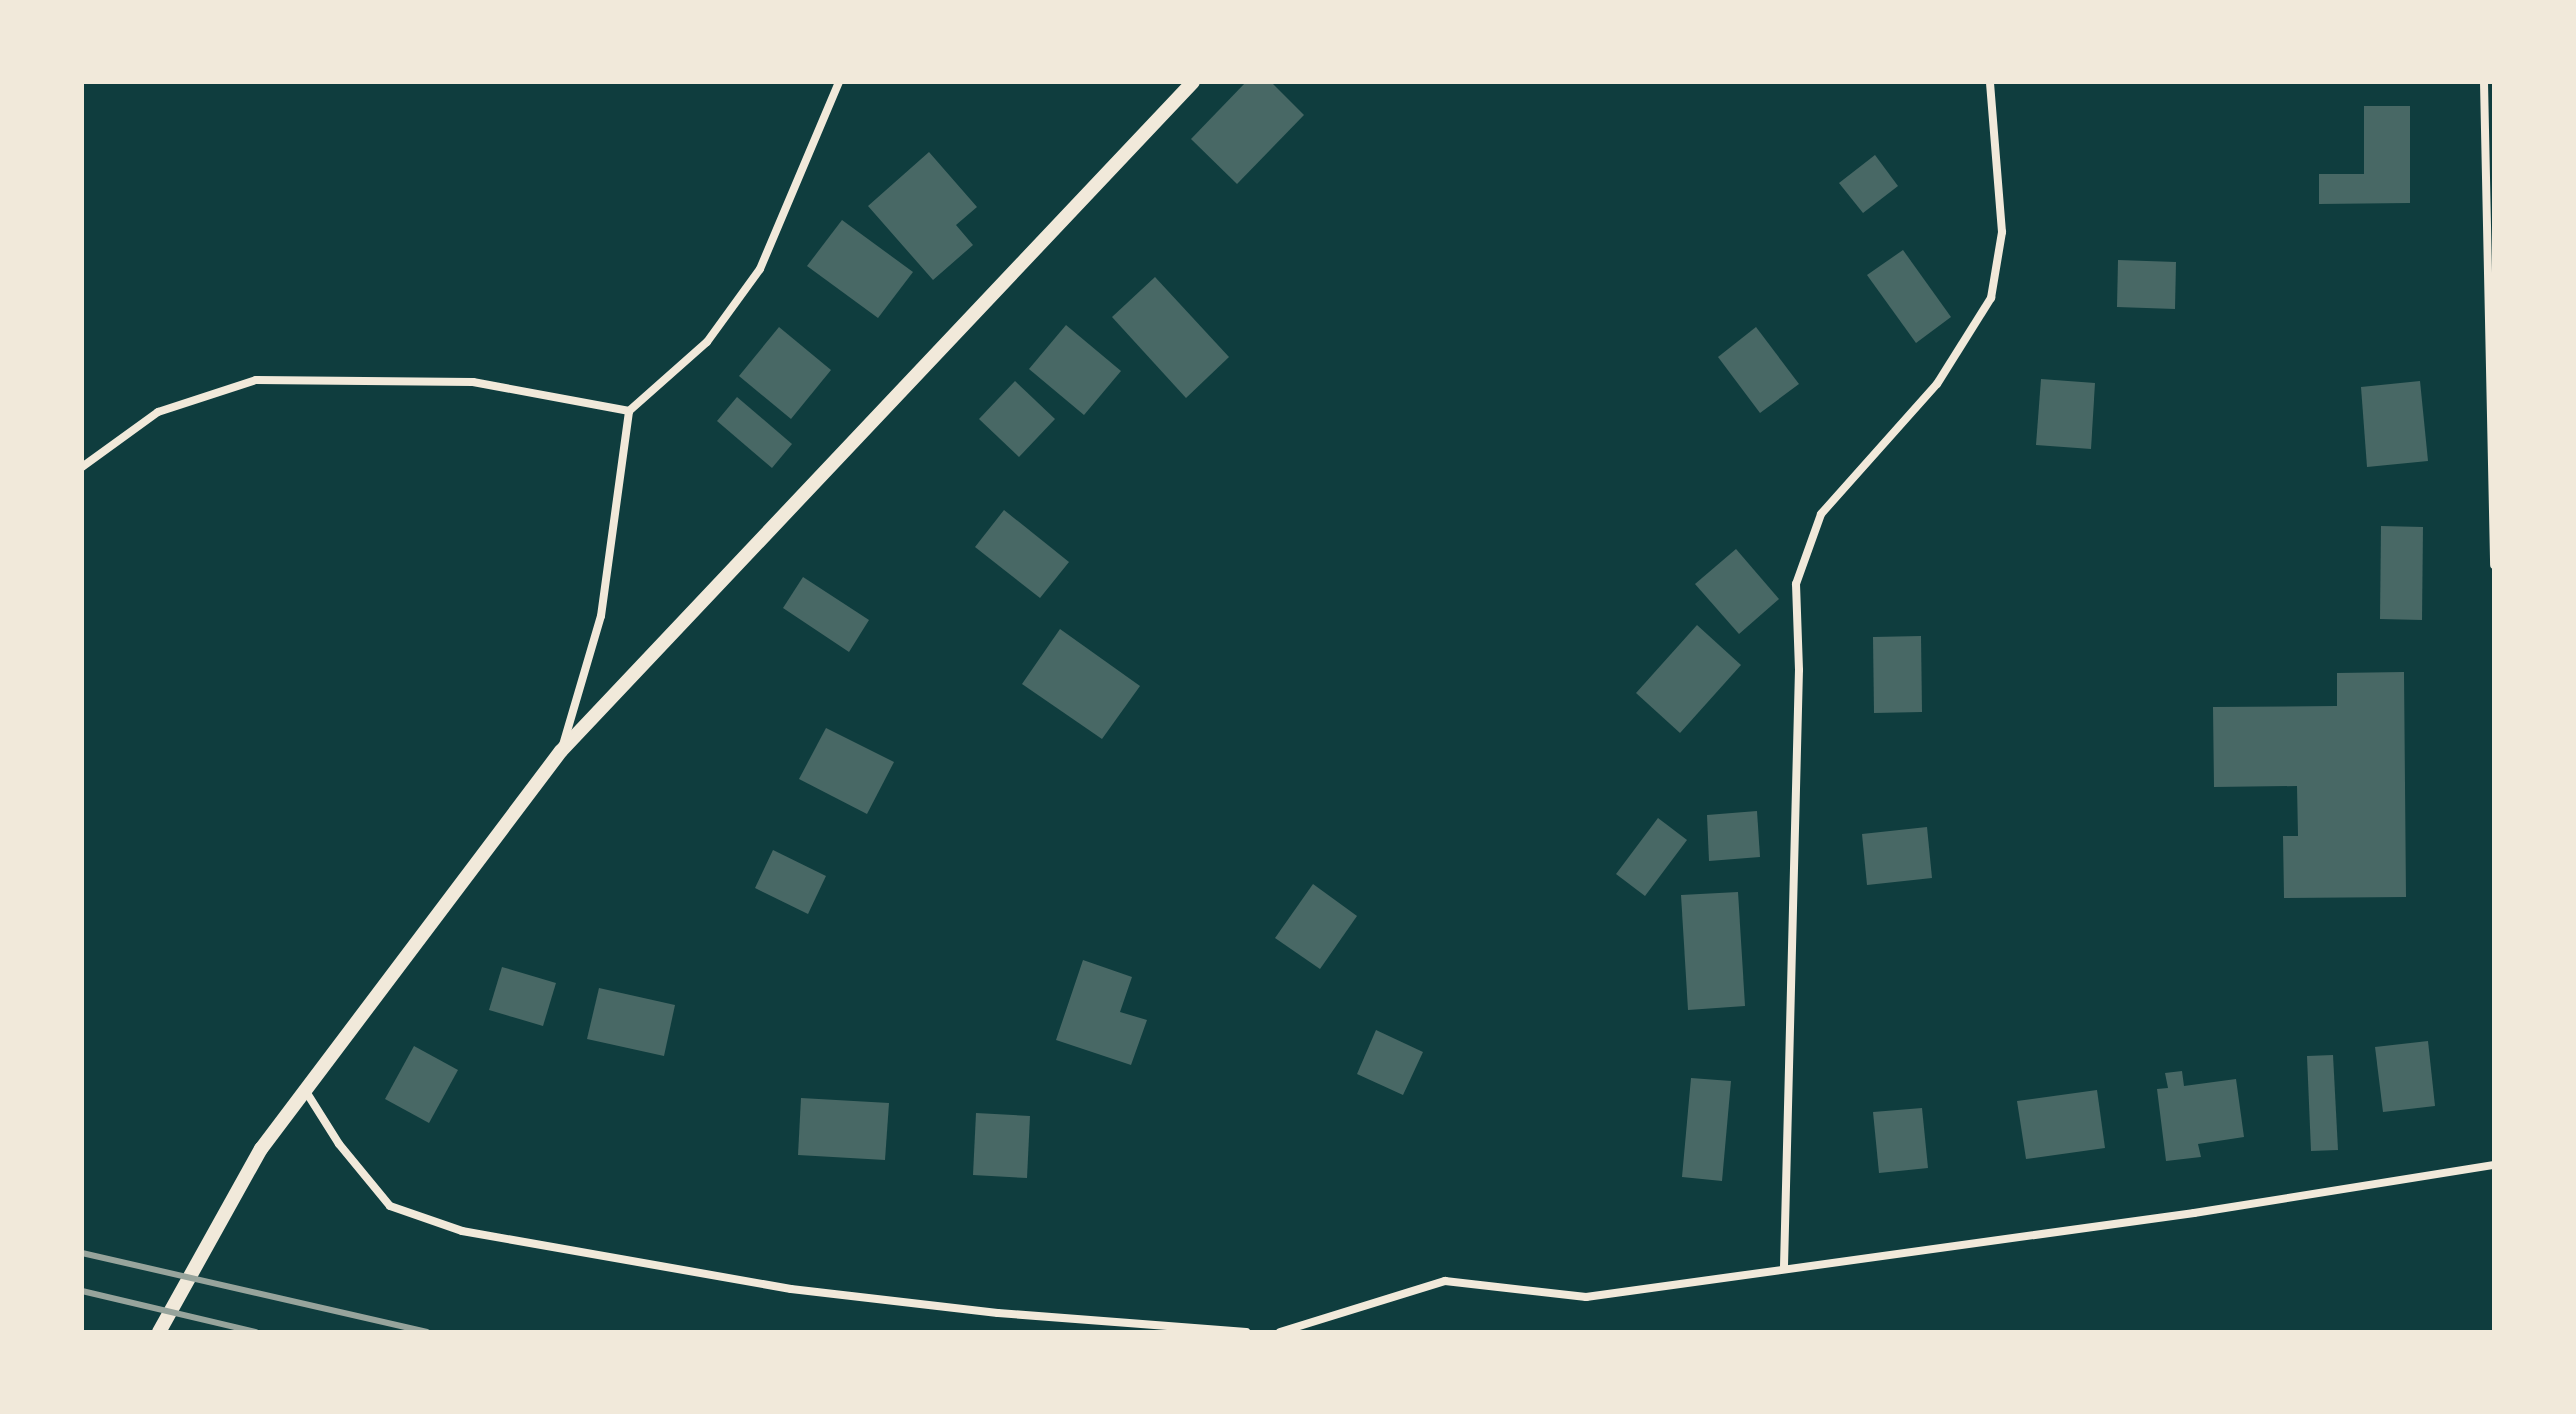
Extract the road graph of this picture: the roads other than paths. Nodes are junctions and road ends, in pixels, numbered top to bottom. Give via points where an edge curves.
1 (839, 82) edge
2 (1193, 82) edge
3 (1990, 82) edge
4 (2484, 82) edge
5 (629, 411) junction
6 (82, 467) edge
7 (2494, 565) edge
8 (561, 751) junction
9 (305, 1089) junction
10 (2494, 1165) edge
11 (1784, 1266) junction
12 (159, 1332) edge
13 (1246, 1332) edge
14 (1280, 1332) edge

1 - 5 street via 760,269 707,342
2 - 8 street
3 - 11 street via 2002,232 1991,298 1937,384 1821,514 1796,584 1799,670
4 - 7 street
5 - 6 street via 473,382 256,380 158,412
5 - 8 street via 601,616
8 - 9 street
9 - 12 street via 261,1149
9 - 13 street via 339,1144 390,1206 462,1231 791,1289 998,1313
10 - 11 street via 2194,1213
11 - 14 street via 1586,1297 1445,1281

